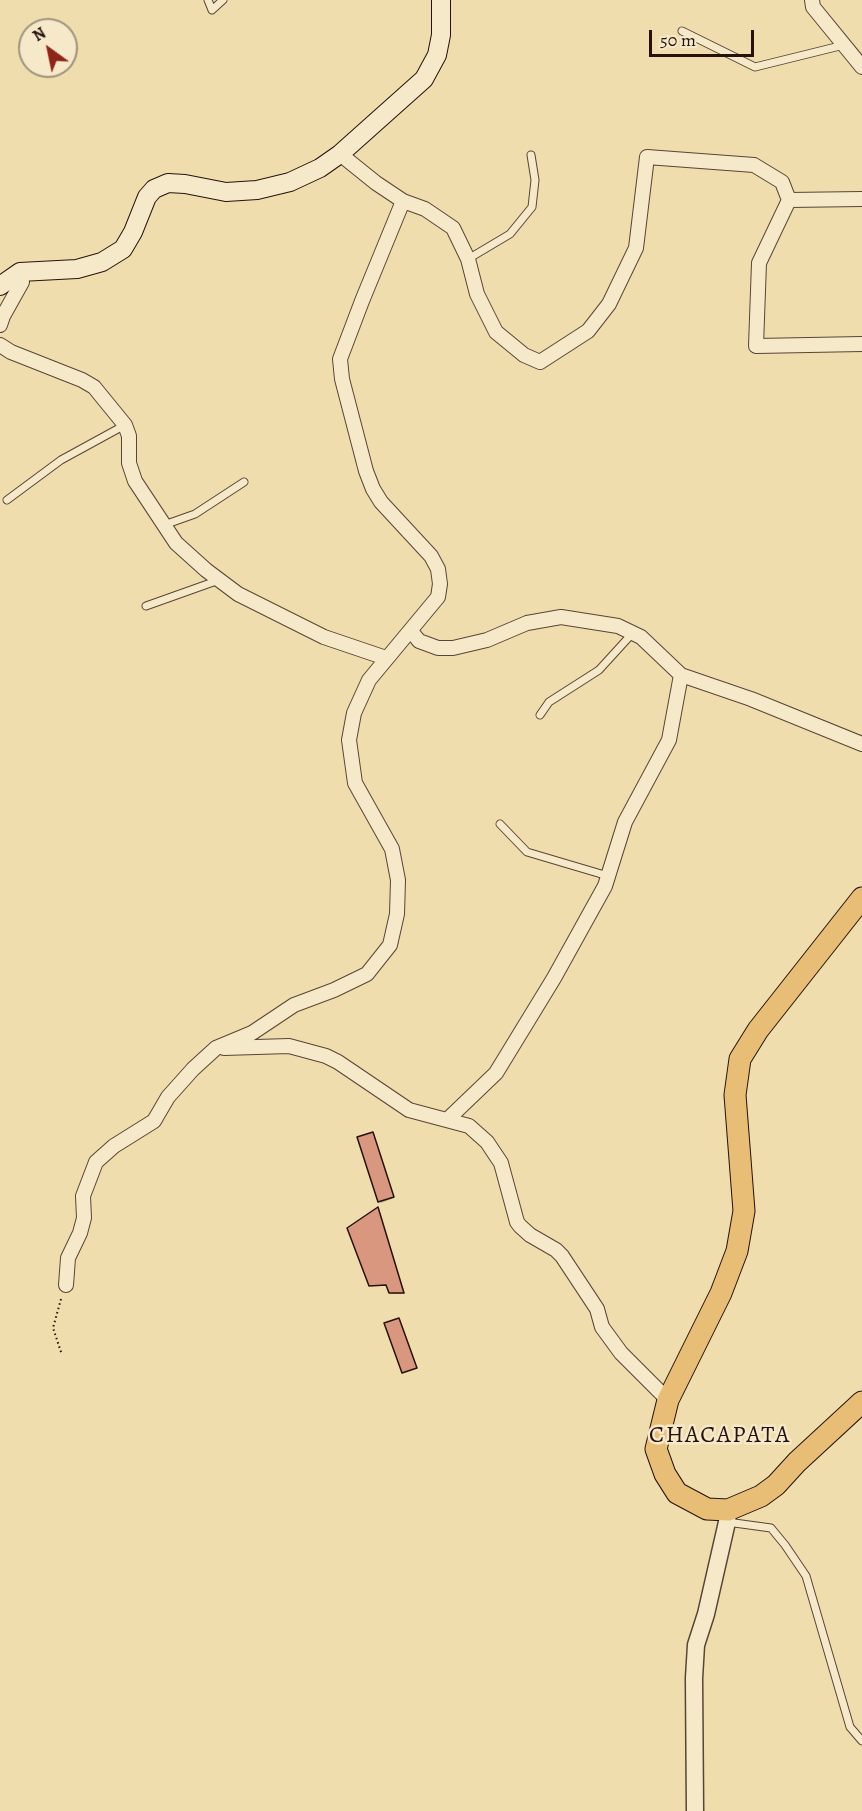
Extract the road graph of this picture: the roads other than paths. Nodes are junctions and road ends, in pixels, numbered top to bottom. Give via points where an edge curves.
1 (207, 0) edge
2 (223, 0) edge
3 (441, 0) edge
4 (812, 0) edge
5 (682, 31) dead end
6 (844, 45) junction
7 (862, 67) edge
8 (340, 154) junction
9 (531, 155) dead end
10 (862, 199) edge
11 (789, 200) junction
12 (403, 201) junction
13 (468, 259) junction
14 (21, 272) junction
15 (0, 286) edge
16 (0, 326) edge
17 (862, 344) edge
18 (0, 345) edge
19 (125, 425) junction
20 (244, 482) dead end
21 (6, 500) dead end
22 (164, 525) junction
23 (219, 580) junction
24 (146, 606) dead end
25 (411, 631) junction
26 (636, 635) junction
27 (386, 658) junction
28 (681, 675) junction
29 (540, 716) dead end
30 (862, 744) edge
31 (501, 824) dead end
32 (608, 876) junction
33 (862, 898) edge
34 (216, 1048) junction
35 (447, 1120) junction
36 (66, 1285) road end
37 (668, 1400) junction
38 (862, 1402) edge
39 (728, 1516) junction
40 (862, 1741) edge
41 (695, 1811) edge

1 - 2 lane via 212,10
3 - 8 main road via 437,55 424,79
4 - 6 street via 813,7
5 - 6 lane via 755,67
6 - 7 street
8 - 12 street
8 - 14 main road via 290,182 257,190 226,192 168,183 147,197 123,249 109,258 77,269
9 - 13 lane via 535,180 532,207 510,234
10 - 11 street
11 - 13 street via 782,182 754,165 647,157 636,248 609,304 588,331 540,362 524,355 496,332 477,294
11 - 17 street via 759,263 756,346
12 - 13 street via 425,209 453,228
12 - 25 street via 340,359 373,489 438,569 438,597
14 - 15 main road
14 - 16 street via 22,282
18 - 19 street via 94,387
19 - 21 lane via 62,460
19 - 22 street via 135,481
20 - 22 lane via 195,514
22 - 23 street via 176,543
23 - 24 lane
23 - 27 street via 238,594 324,637
25 - 26 street via 420,641 438,648 453,648 487,640 527,623 561,617 618,626
25 - 27 street
26 - 28 street
26 - 29 lane via 630,636 599,670 549,702
27 - 34 street via 369,680 354,712 349,740 355,783 392,849 398,880 397,914 390,945 367,974 294,1005 252,1033
28 - 30 street
28 - 32 street via 669,741 625,822
31 - 32 lane via 527,852
32 - 35 street via 554,978 496,1073
33 - 37 main road via 758,1030 740,1059 735,1095 744,1211 737,1251 721,1293
34 - 35 street via 289,1046 326,1056 409,1110
34 - 36 street via 168,1097 154,1121 96,1162 83,1196 80,1233 68,1257
35 - 37 street via 469,1126 487,1142 501,1163 517,1222 562,1256 621,1353
37 - 39 main road via 656,1449 665,1474 677,1493
38 - 39 main road via 776,1485
39 - 40 lane via 771,1528 806,1576 850,1727
39 - 41 street via 696,1645

